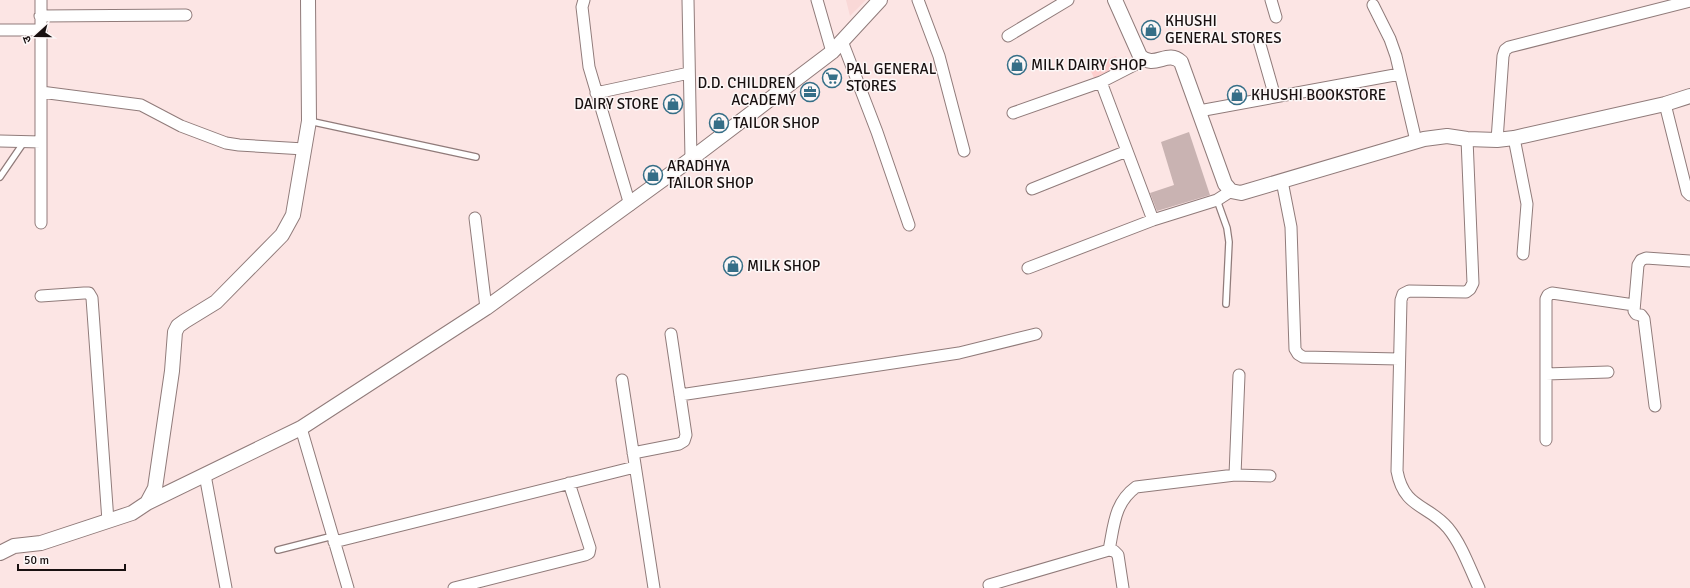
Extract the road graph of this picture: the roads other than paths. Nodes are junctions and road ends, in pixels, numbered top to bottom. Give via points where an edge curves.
1 (41, 0) edge
2 (308, 0) edge
3 (584, 0) edge
4 (688, 0) edge
5 (817, 0) edge
6 (880, 0) edge
7 (918, 0) edge
8 (1068, 0) edge
9 (1114, 0) edge
10 (1271, 0) edge
11 (1690, 1) edge
12 (1373, 5) dead end
13 (186, 15) dead end
14 (40, 16) junction
15 (1276, 17) dead end
16 (0, 30) edge
17 (40, 30) junction
18 (1008, 36) dead end
19 (842, 41) junction
20 (1259, 41) dead end
21 (832, 52) junction
22 (1144, 60) junction
23 (689, 73) junction
24 (1400, 74) junction
25 (1101, 82) junction
26 (40, 92) junction
27 (596, 93) junction
28 (1690, 96) edge
29 (1275, 97) junction
30 (1665, 104) junction
31 (1198, 111) junction
32 (1013, 114) dead end
33 (309, 121) junction
34 (1514, 138) junction
35 (1467, 139) junction
36 (1497, 140) junction
37 (0, 141) edge
38 (1416, 141) junction
39 (24, 142) junction
40 (41, 142) junction
41 (304, 149) junction
42 (964, 151) dead end
43 (1127, 151) junction
44 (476, 157) dead end
45 (691, 159) junction
46 (0, 177) edge
47 (1282, 181) junction
48 (1032, 189) dead end
49 (1230, 191) junction
50 (1690, 195) edge
51 (1217, 200) junction
52 (630, 204) junction
53 (475, 218) dead end
54 (1153, 220) junction
55 (41, 223) dead end
56 (909, 225) dead end
57 (1524, 254) dead end
58 (1690, 261) edge
59 (1028, 268) dead end
60 (41, 296) dead end
61 (1226, 304) dead end
62 (1634, 305) junction
63 (486, 308) junction
64 (671, 334) dead end
65 (1036, 334) dead end
66 (1398, 359) junction
67 (1608, 372) dead end
68 (1546, 374) junction
69 (1239, 375) dead end
70 (622, 380) dead end
71 (680, 395) junction
72 (1655, 406) dead end
73 (301, 428) junction
74 (1546, 440) dead end
75 (633, 453) junction
76 (635, 467) junction
77 (205, 475) junction
78 (1236, 475) junction
79 (1270, 476) dead end
80 (569, 483) junction
81 (147, 503) junction
82 (108, 521) junction
83 (334, 539) junction
84 (278, 550) dead end
85 (1109, 550) junction
86 (0, 553) edge
87 (990, 585) dead end
88 (226, 588) edge
89 (348, 588) edge
90 (454, 588) edge
91 (654, 588) edge
92 (1123, 588) edge
93 (1479, 588) edge

1 - 14 street
2 - 33 street
3 - 27 street via 582,7 589,67
4 - 23 street
5 - 21 street
6 - 19 street
7 - 42 street via 939,56
8 - 18 street
9 - 22 street
10 - 15 street
11 - 36 street via 1505,50
12 - 24 street via 1390,39
13 - 14 street
14 - 17 street
16 - 17 street
17 - 26 street
19 - 21 street
19 - 56 street
20 - 29 street
21 - 45 street
22 - 25 street
22 - 31 street via 1150,62 1170,57 1181,62
23 - 27 street
23 - 45 street
24 - 29 street
24 - 38 street
25 - 32 street
25 - 43 street
26 - 40 street
26 - 41 street via 141,105 181,126 226,143
27 - 52 street
28 - 30 street
29 - 31 street
30 - 34 street
30 - 50 street
31 - 49 street via 1224,184
33 - 41 street
33 - 44 lane
34 - 36 street
34 - 57 street via 1527,204
35 - 36 street
35 - 38 street via 1447,136
35 - 66 street via 1473,283 1466,292 1409,291 1403,294
37 - 39 street
38 - 47 street
39 - 40 street
39 - 46 lane
40 - 55 street
41 - 81 street via 293,215 282,235 216,302 178,326 175,332 155,488
43 - 48 street
43 - 54 street
45 - 52 street
47 - 49 street via 1241,193
47 - 66 street via 1291,227 1295,349 1298,354 1303,357
49 - 51 street
51 - 54 street
51 - 61 lane via 1228,235
52 - 63 street
53 - 63 street
54 - 59 street
58 - 62 street via 1646,258 1641,260 1638,265
60 - 82 street via 89,293 92,298
62 - 68 street via 1552,293 1548,295
62 - 72 street via 1634,313 1644,319
63 - 73 street
64 - 71 street
65 - 71 street via 959,353
66 - 93 street via 1399,481 1409,498 1436,517 1449,530
67 - 68 street
68 - 74 street
69 - 78 street
70 - 75 street
71 - 75 street via 686,435 684,441
73 - 77 street
73 - 83 street
75 - 76 street
76 - 80 street
76 - 91 street
77 - 81 street
77 - 88 street
78 - 79 street
78 - 85 street via 1136,487 1128,493 1118,508
80 - 83 street
80 - 90 street via 590,548 589,553
81 - 82 street via 132,513
82 - 86 street via 41,542 14,546
83 - 84 lane
83 - 89 street
85 - 87 street
85 - 92 street via 1118,555

